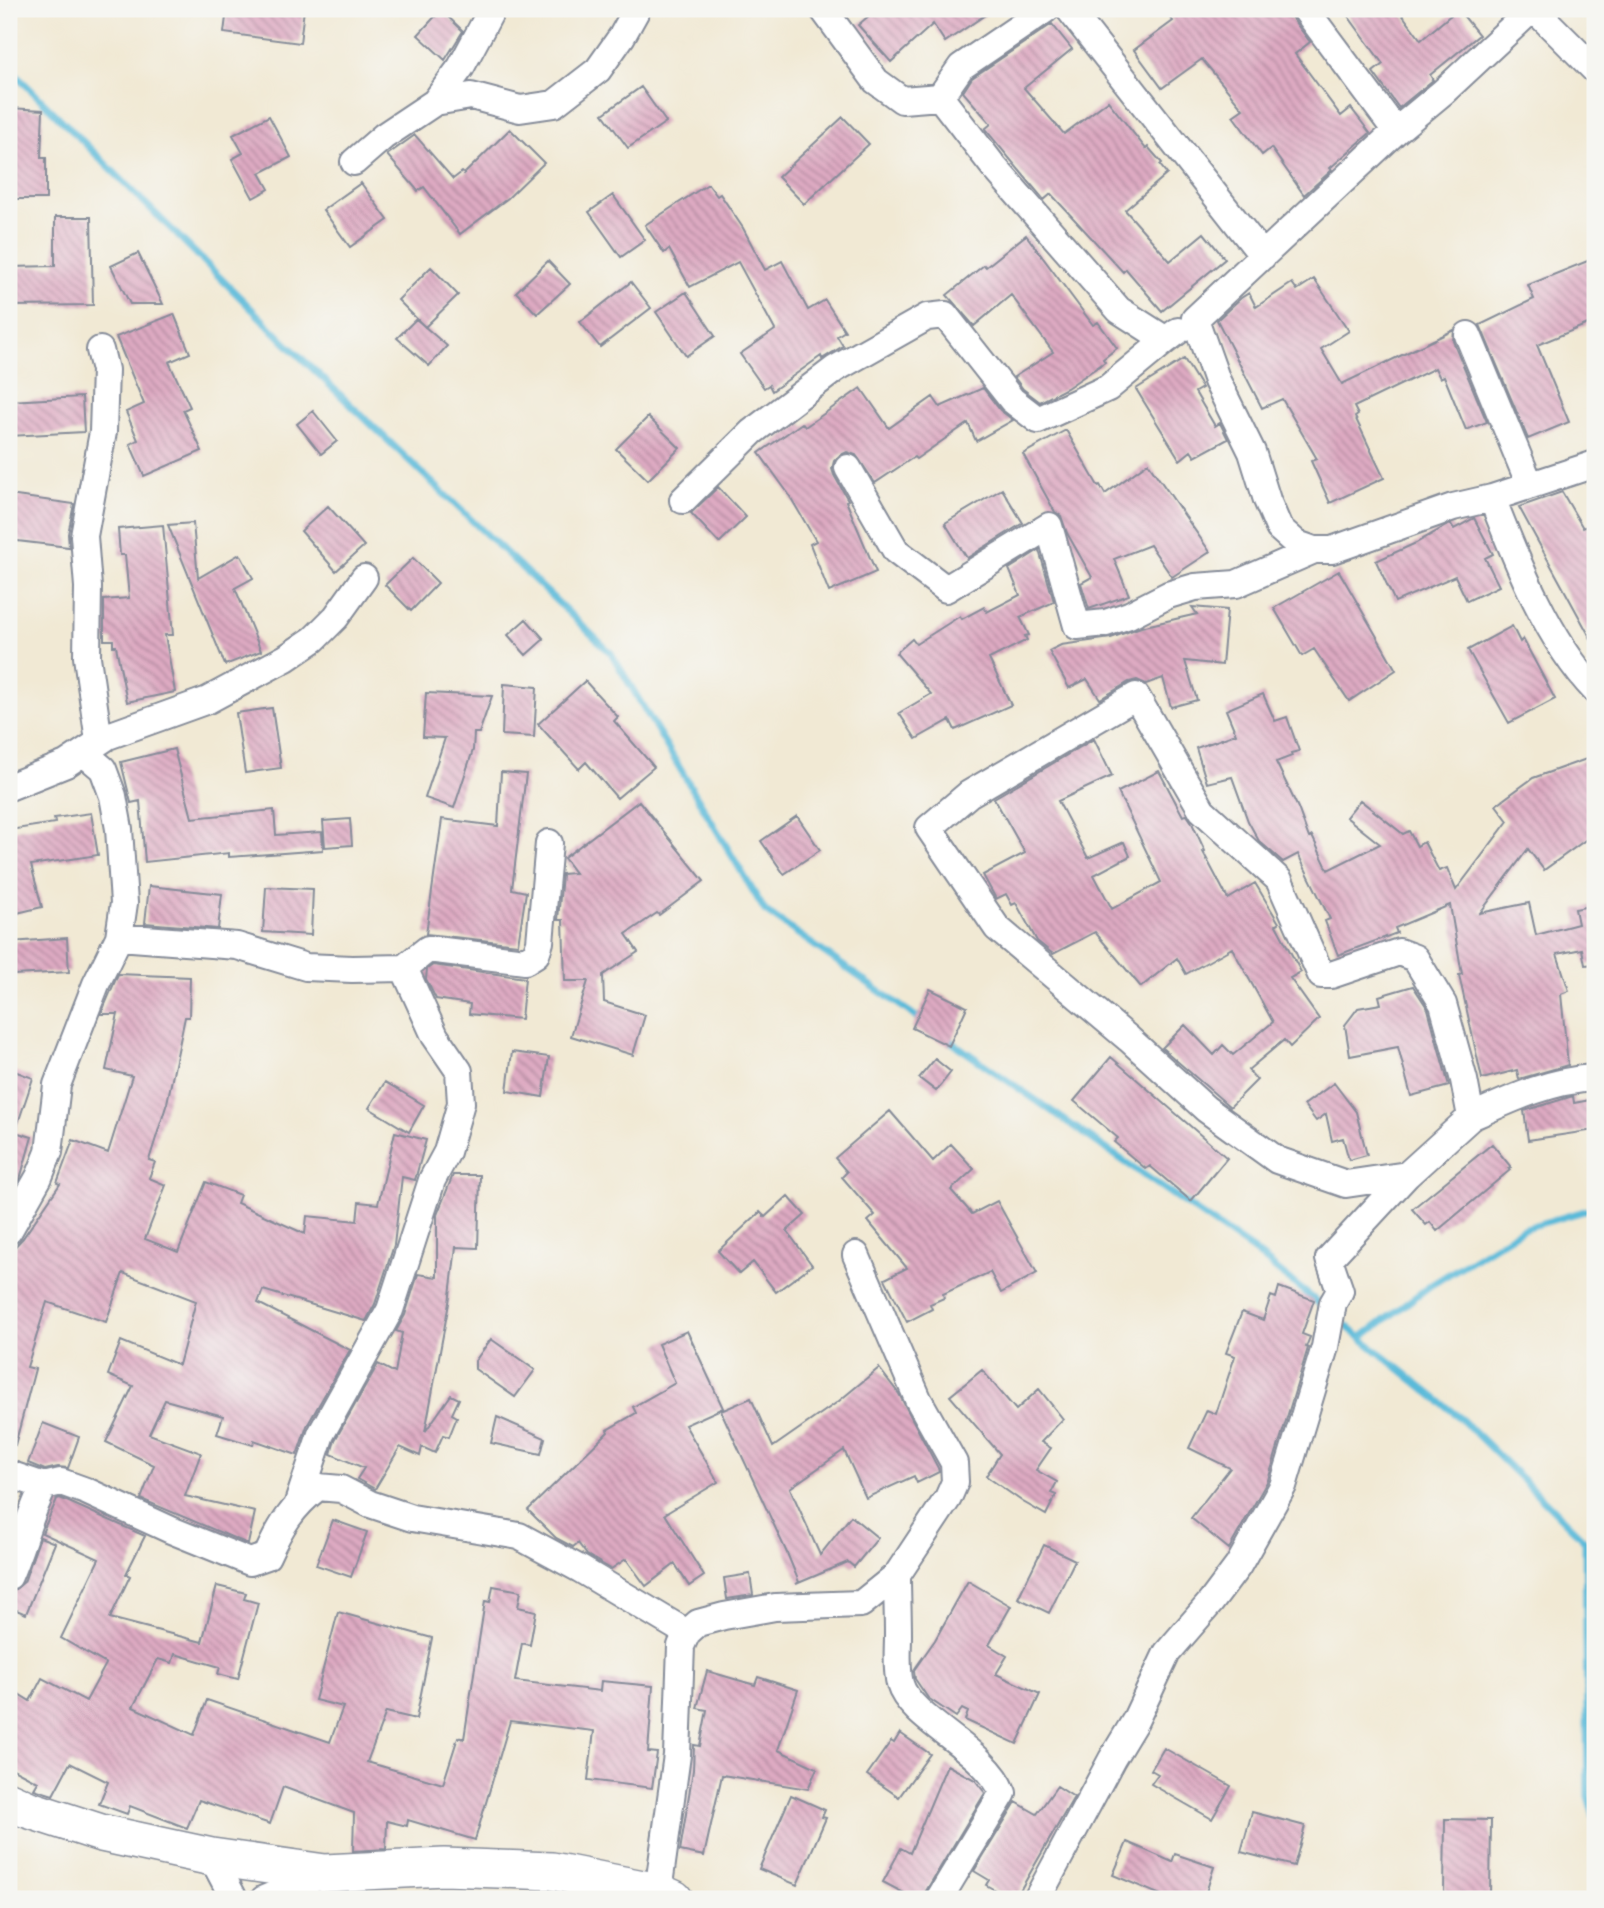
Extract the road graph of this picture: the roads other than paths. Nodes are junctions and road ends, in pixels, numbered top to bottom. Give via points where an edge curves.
1 (492, 9) edge
2 (637, 9) edge
3 (823, 9) edge
4 (1046, 9) edge
5 (1069, 9) edge
6 (1305, 9) edge
7 (1533, 9) edge
8 (1595, 70) edge
9 (940, 97) junction
10 (435, 102) junction
11 (1396, 131) junction
12 (354, 162) dead end
13 (1263, 256) junction
14 (1195, 319) junction
15 (1468, 335) dead end
16 (1166, 340) junction
17 (100, 350) dead end
18 (1595, 464) edge
19 (848, 468) dead end
20 (1530, 485) junction
21 (1492, 498) junction
22 (683, 500) dead end
23 (1314, 550) junction
24 (364, 578) dead end
25 (1595, 691) edge
26 (92, 747) junction
27 (9, 787) edge
28 (549, 843) dead end
29 (119, 937) junction
30 (404, 968) junction
31 (1595, 1078) edge
32 (1471, 1117) junction
33 (1407, 1175) junction
34 (9, 1230) edge
35 (856, 1255) dead end
36 (9, 1474) edge
37 (44, 1486) junction
38 (298, 1503) junction
39 (897, 1575) junction
40 (9, 1576) edge
41 (861, 1604) junction
42 (898, 1631) junction
43 (687, 1633) junction
44 (9, 1801) edge
45 (212, 1857) junction
46 (325, 1873) junction
47 (666, 1896) edge
48 (234, 1899) edge
49 (264, 1899) edge
50 (939, 1899) edge
51 (1037, 1899) edge

1 - 10 street via 461,67
2 - 10 street via 598,70 554,104 520,109 471,96
3 - 9 street via 876,80 901,100
4 - 9 street via 961,67
5 - 13 street
6 - 11 street
7 - 8 street
7 - 11 street
9 - 16 street via 994,167 1119,310
10 - 12 street
11 - 13 street
13 - 14 street
14 - 16 street
14 - 23 street via 1279,528 1297,544
15 - 20 street
16 - 22 street via 1108,388 1038,420 1012,400 945,315 927,317 835,369 752,432
17 - 26 street via 105,370 103,432 84,536
18 - 20 street
19 - 23 street via 896,551 946,589 1049,526 1077,625 1106,623 1195,587 1236,584
20 - 21 street
21 - 23 street via 1332,550
21 - 25 street via 1519,568 1577,672
24 - 26 street via 336,617 286,658 208,700 108,736
26 - 27 street via 66,764
26 - 29 street via 113,796 119,829 124,903
28 - 30 street via 536,954 525,961 428,949
29 - 30 street via 237,946 306,967
29 - 34 street via 57,1085 50,1152
30 - 38 street via 435,1036 458,1071 461,1103 390,1310 321,1434
31 - 32 street via 1529,1091
32 - 33 street
32 - 33 street via 1443,1004 1415,958 1399,952 1321,975 1279,880 1202,810 1136,696 969,794 929,828 997,928 1206,1109 1277,1160 1346,1184
33 - 51 street via 1329,1259 1340,1291 1283,1486 1238,1566 1167,1653
35 - 39 street via 918,1399 954,1463 956,1482 948,1498
36 - 37 street
37 - 38 street via 61,1482 86,1491 250,1562 267,1556
37 - 40 street
38 - 43 street via 318,1487 341,1489 412,1518 519,1536
39 - 41 street
39 - 42 street
41 - 42 street
41 - 43 street via 775,1607 698,1623
42 - 50 street via 900,1685 909,1701 976,1758 1003,1793
43 - 47 street via 681,1646
44 - 45 street via 101,1833
45 - 46 street
45 - 48 street
46 - 47 street via 444,1867 552,1871
46 - 49 street

